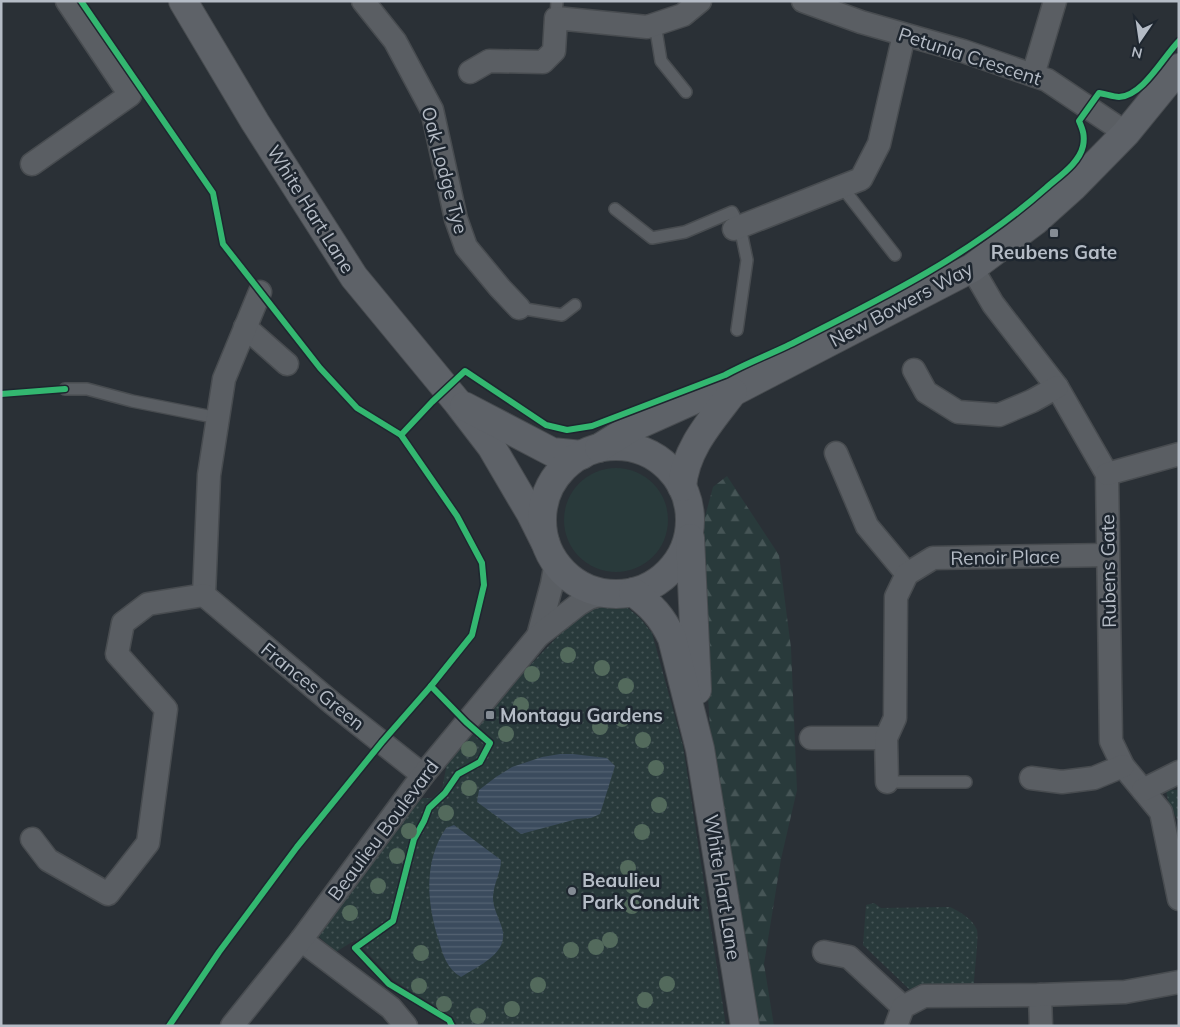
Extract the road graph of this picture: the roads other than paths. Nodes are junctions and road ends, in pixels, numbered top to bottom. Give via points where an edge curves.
1 (67, 1) edge
2 (183, 1) edge
3 (363, 1) edge
4 (700, 1) edge
5 (803, 1) edge
6 (1054, 1) edge
7 (557, 10) edge
8 (655, 24) junction
9 (904, 35) junction
10 (1179, 68) edge
11 (470, 72) dead end
12 (1033, 75) junction
13 (686, 92) dead end
14 (1126, 133) junction
15 (32, 164) dead end
16 (842, 187) junction
17 (615, 209) dead end
18 (737, 228) junction
19 (895, 255) dead end
20 (972, 268) junction
21 (260, 292) dead end
22 (575, 305) dead end
23 (519, 308) joint
24 (245, 327) junction
25 (737, 330) dead end
26 (287, 364) dead end
27 (914, 370) dead end
28 (1057, 387) junction
29 (65, 389) dead end
30 (733, 392) junction
31 (458, 402) junction
32 (218, 418) junction
33 (590, 452) junction
34 (836, 453) dead end
35 (1179, 454) edge
36 (1107, 474) junction
37 (682, 487) junction
38 (690, 526) junction
39 (550, 552) junction
40 (1107, 555) junction
41 (908, 574) junction
42 (620, 593) junction
43 (204, 595) junction
44 (538, 636) junction
45 (811, 738) dead end
46 (886, 738) junction
47 (700, 749) junction
48 (1122, 766) junction
49 (1179, 772) edge
50 (423, 775) junction
51 (1031, 778) dead end
52 (888, 782) joint
53 (966, 782) dead end
54 (1143, 790) junction
55 (32, 839) dead end
56 (1179, 899) edge
57 (301, 940) junction
58 (824, 952) dead end
59 (1179, 982) edge
60 (1040, 995) junction
61 (899, 1016) edge
62 (232, 1026) edge
63 (406, 1026) edge
64 (746, 1026) edge
65 (1041, 1026) edge

1 - 15 street via 130,95
2 - 31 street, White Hart Lane via 255,122 354,277
3 - 23 street, Oak Lodge Tye via 395,41 432,110 456,219 466,247
4 - 8 street via 683,14
5 - 9 street, Petunia Crescent
6 - 12 street
7 - 8 street via 647,27
7 - 11 street via 554,51 542,62 489,61
8 - 13 lane via 662,61
9 - 12 street, Petunia Crescent
9 - 16 street via 879,144 861,179
10 - 14 street, New Bowers Way
12 - 14 street, Petunia Crescent via 1047,80
14 - 20 street, New Bowers Way via 1035,221
16 - 18 street
16 - 19 lane
17 - 18 lane via 652,238 685,232 732,212
18 - 25 lane via 747,260
20 - 28 street, Rubens Gate via 994,304
20 - 30 street, New Bowers Way
21 - 24 street
22 - 23 lane via 562,315
24 - 26 street
24 - 32 street via 224,379
27 - 28 street via 926,392 958,412 999,415
28 - 36 street, Rubens Gate
29 - 32 lane via 87,389
30 - 33 street, New Bowers Way via 698,398 631,428
30 - 37 street, New Bowers Way via 693,446
31 - 33 street, White Hart Lane via 552,452
31 - 39 street, White Hart Lane via 491,446
32 - 43 street via 209,475
33 - 37 street via 625,447 652,456 669,469
33 - 39 street via 564,468 549,489 542,514
34 - 41 street via 867,526
35 - 36 street
36 - 40 street, Rubens Gate
37 - 38 street
38 - 42 street via 686,545 674,566 658,581
38 - 47 street, White Hart Lane
39 - 42 street via 565,574 576,582 595,591
39 - 44 street, Beaulieu Boulevard via 552,584
40 - 41 street, Renoir Place via 933,558
40 - 48 street, Rubens Gate via 1111,741
41 - 46 street via 896,598 894,718
42 - 44 street, Beaulieu Boulevard via 589,598
42 - 47 street, White Hart Lane via 649,603 664,621 672,638
43 - 50 street, Frances Green
43 - 55 street via 148,604 123,623 117,654 166,709 148,843 108,894 48,860
44 - 50 street, Beaulieu Boulevard
45 - 46 street
46 - 52 street
47 - 64 street, White Hart Lane
48 - 51 street via 1094,778 1062,782
48 - 54 street, Rubens Gate
49 - 54 street
50 - 57 street, Beaulieu Boulevard
52 - 53 lane
54 - 56 street, Rubens Gate via 1161,812
57 - 62 street, Beaulieu Boulevard
57 - 63 street via 391,1008
58 - 61 street via 849,957
59 - 60 street via 1125,992
60 - 61 street via 924,996
60 - 65 street

